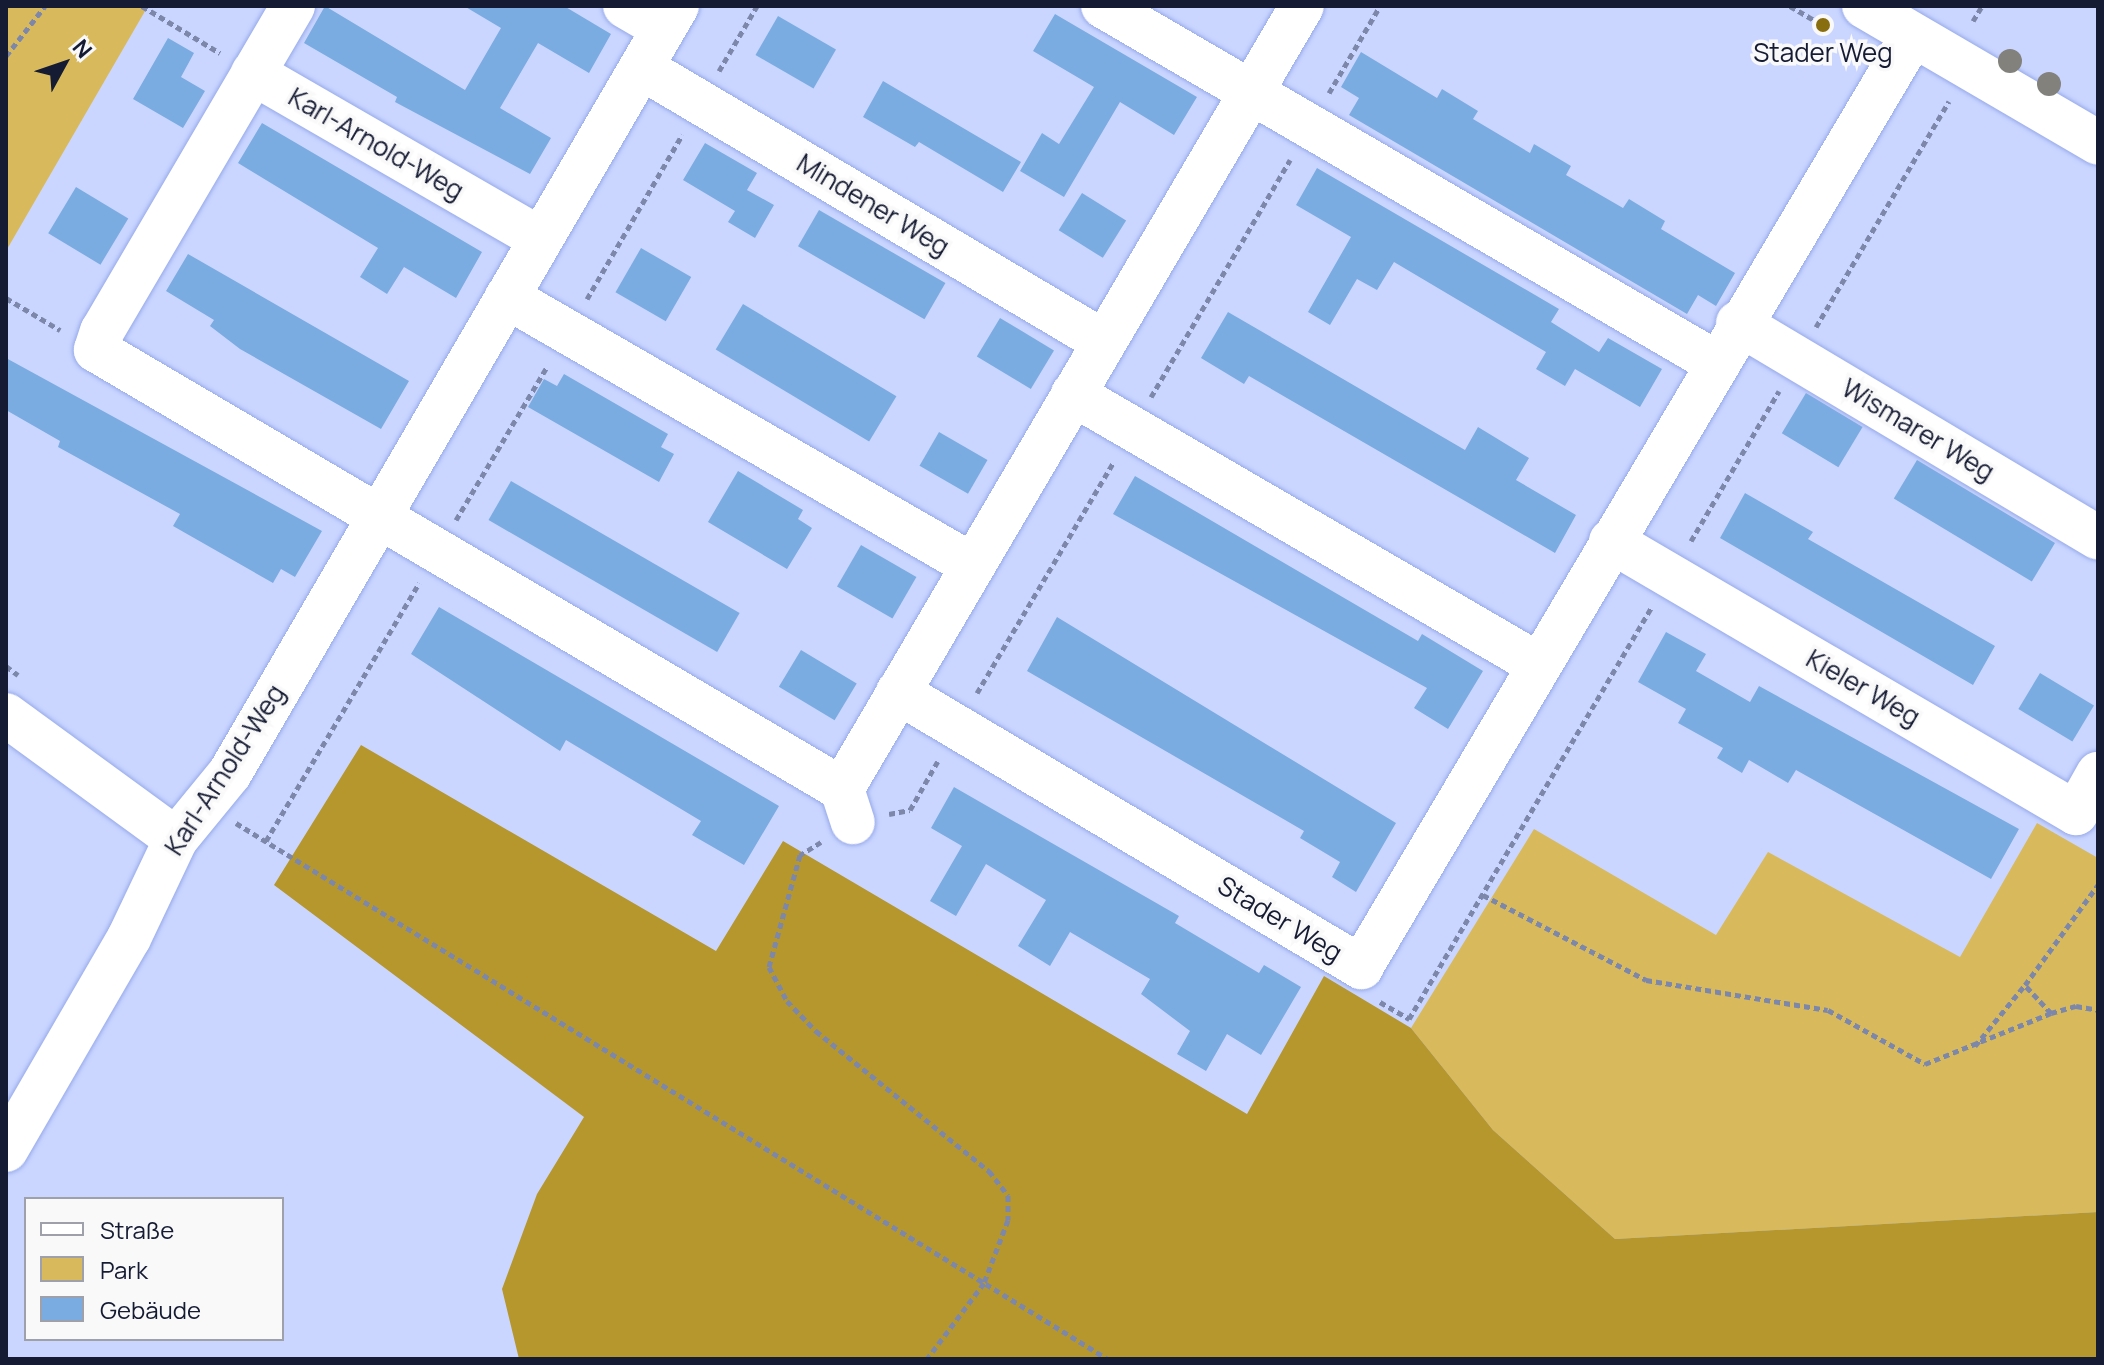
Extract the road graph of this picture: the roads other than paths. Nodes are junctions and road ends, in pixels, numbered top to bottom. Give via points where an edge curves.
1 (293, 6) edge
2 (625, 6) edge
3 (1103, 6) edge
4 (1302, 6) edge
5 (1864, 6) edge
6 (670, 17) edge
7 (1913, 35) junction
8 (642, 68) junction
9 (253, 73) junction
10 (1251, 92) junction
11 (2098, 143) edge
12 (541, 239) junction
13 (507, 297) junction
14 (1738, 323) junction
15 (1104, 342) junction
16 (1715, 362) junction
17 (1073, 394) junction
18 (378, 517) junction
19 (2098, 538) edge
20 (1611, 541) junction
21 (972, 565) junction
22 (1539, 665) junction
23 (898, 692) junction
24 (6, 715) edge
25 (2098, 774) edge
26 (176, 839) junction
27 (6, 1150) edge

1 - 9 street
2 - 6 street, Karl-Arnold-Weg
3 - 10 street
4 - 10 street
5 - 7 street
6 - 8 street, Karl-Arnold-Weg
7 - 11 street
7 - 14 street, Stader Weg
8 - 12 street, Karl-Arnold-Weg
8 - 15 street, Mindener Weg
9 - 12 street, Karl-Arnold-Weg
9 - 18 street via 96,350
10 - 15 street
10 - 16 street
12 - 13 street, Karl-Arnold-Weg
13 - 18 street, Karl-Arnold-Weg
13 - 21 street
14 - 16 street, Stader Weg
14 - 19 street, Wismarer Weg
15 - 17 street
16 - 20 street, Stader Weg
17 - 21 street
17 - 22 street
18 - 23 street via 847,806
18 - 26 street, Karl-Arnold-Weg via 230,773
20 - 22 street, Stader Weg
20 - 25 street, Kieler Weg via 2076,813
21 - 23 street
22 - 23 street, Stader Weg via 1361,967
24 - 26 street
26 - 27 street, Karl-Arnold-Weg via 129,938

